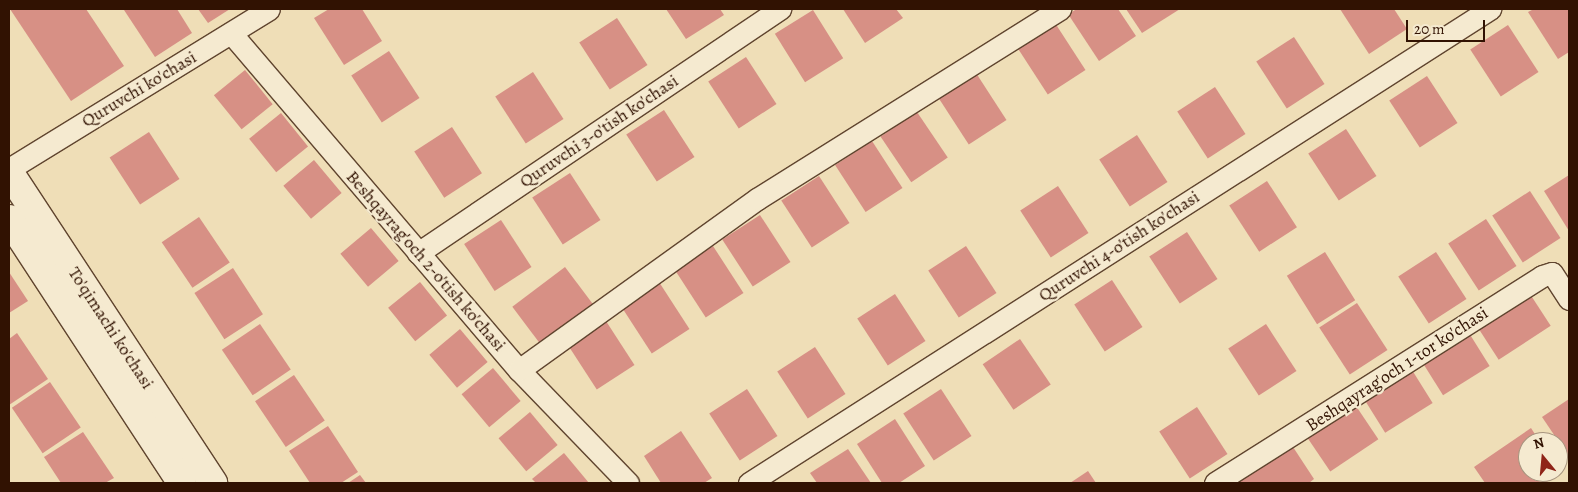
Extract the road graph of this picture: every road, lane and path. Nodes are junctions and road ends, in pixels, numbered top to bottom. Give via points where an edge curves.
1 (269, 9) edge
2 (780, 9) edge
3 (1060, 9) edge
4 (1490, 9) edge
5 (231, 33) junction
6 (9, 171) edge
7 (9, 219) edge
8 (418, 253) junction
9 (1569, 299) edge
10 (519, 370) junction
11 (182, 483) edge
12 (213, 483) edge
13 (628, 483) edge
14 (749, 483) edge
15 (1215, 483) edge

1 - 5 street, Quruvchi ko'chasi
2 - 8 street, Quruvchi 3-o'tish ko'chasi
3 - 10 street via 757,199
4 - 14 street, Quruvchi 4-o'tish ko'chasi
5 - 6 street, Quruvchi ko'chasi
5 - 8 street, Beshqayrag'och 2-o'tish ko'chasi
6 - 12 main road, To'qimachi ko'chasi
7 - 11 main road, To'qimachi ko'chasi
8 - 10 street, Beshqayrag'och 2-o'tish ko'chasi
9 - 15 street, Beshqayrag'och 1-tor ko'chasi via 1552,273 1542,276
10 - 13 street, Beshqayrag'och 2-o'tish ko'chasi

